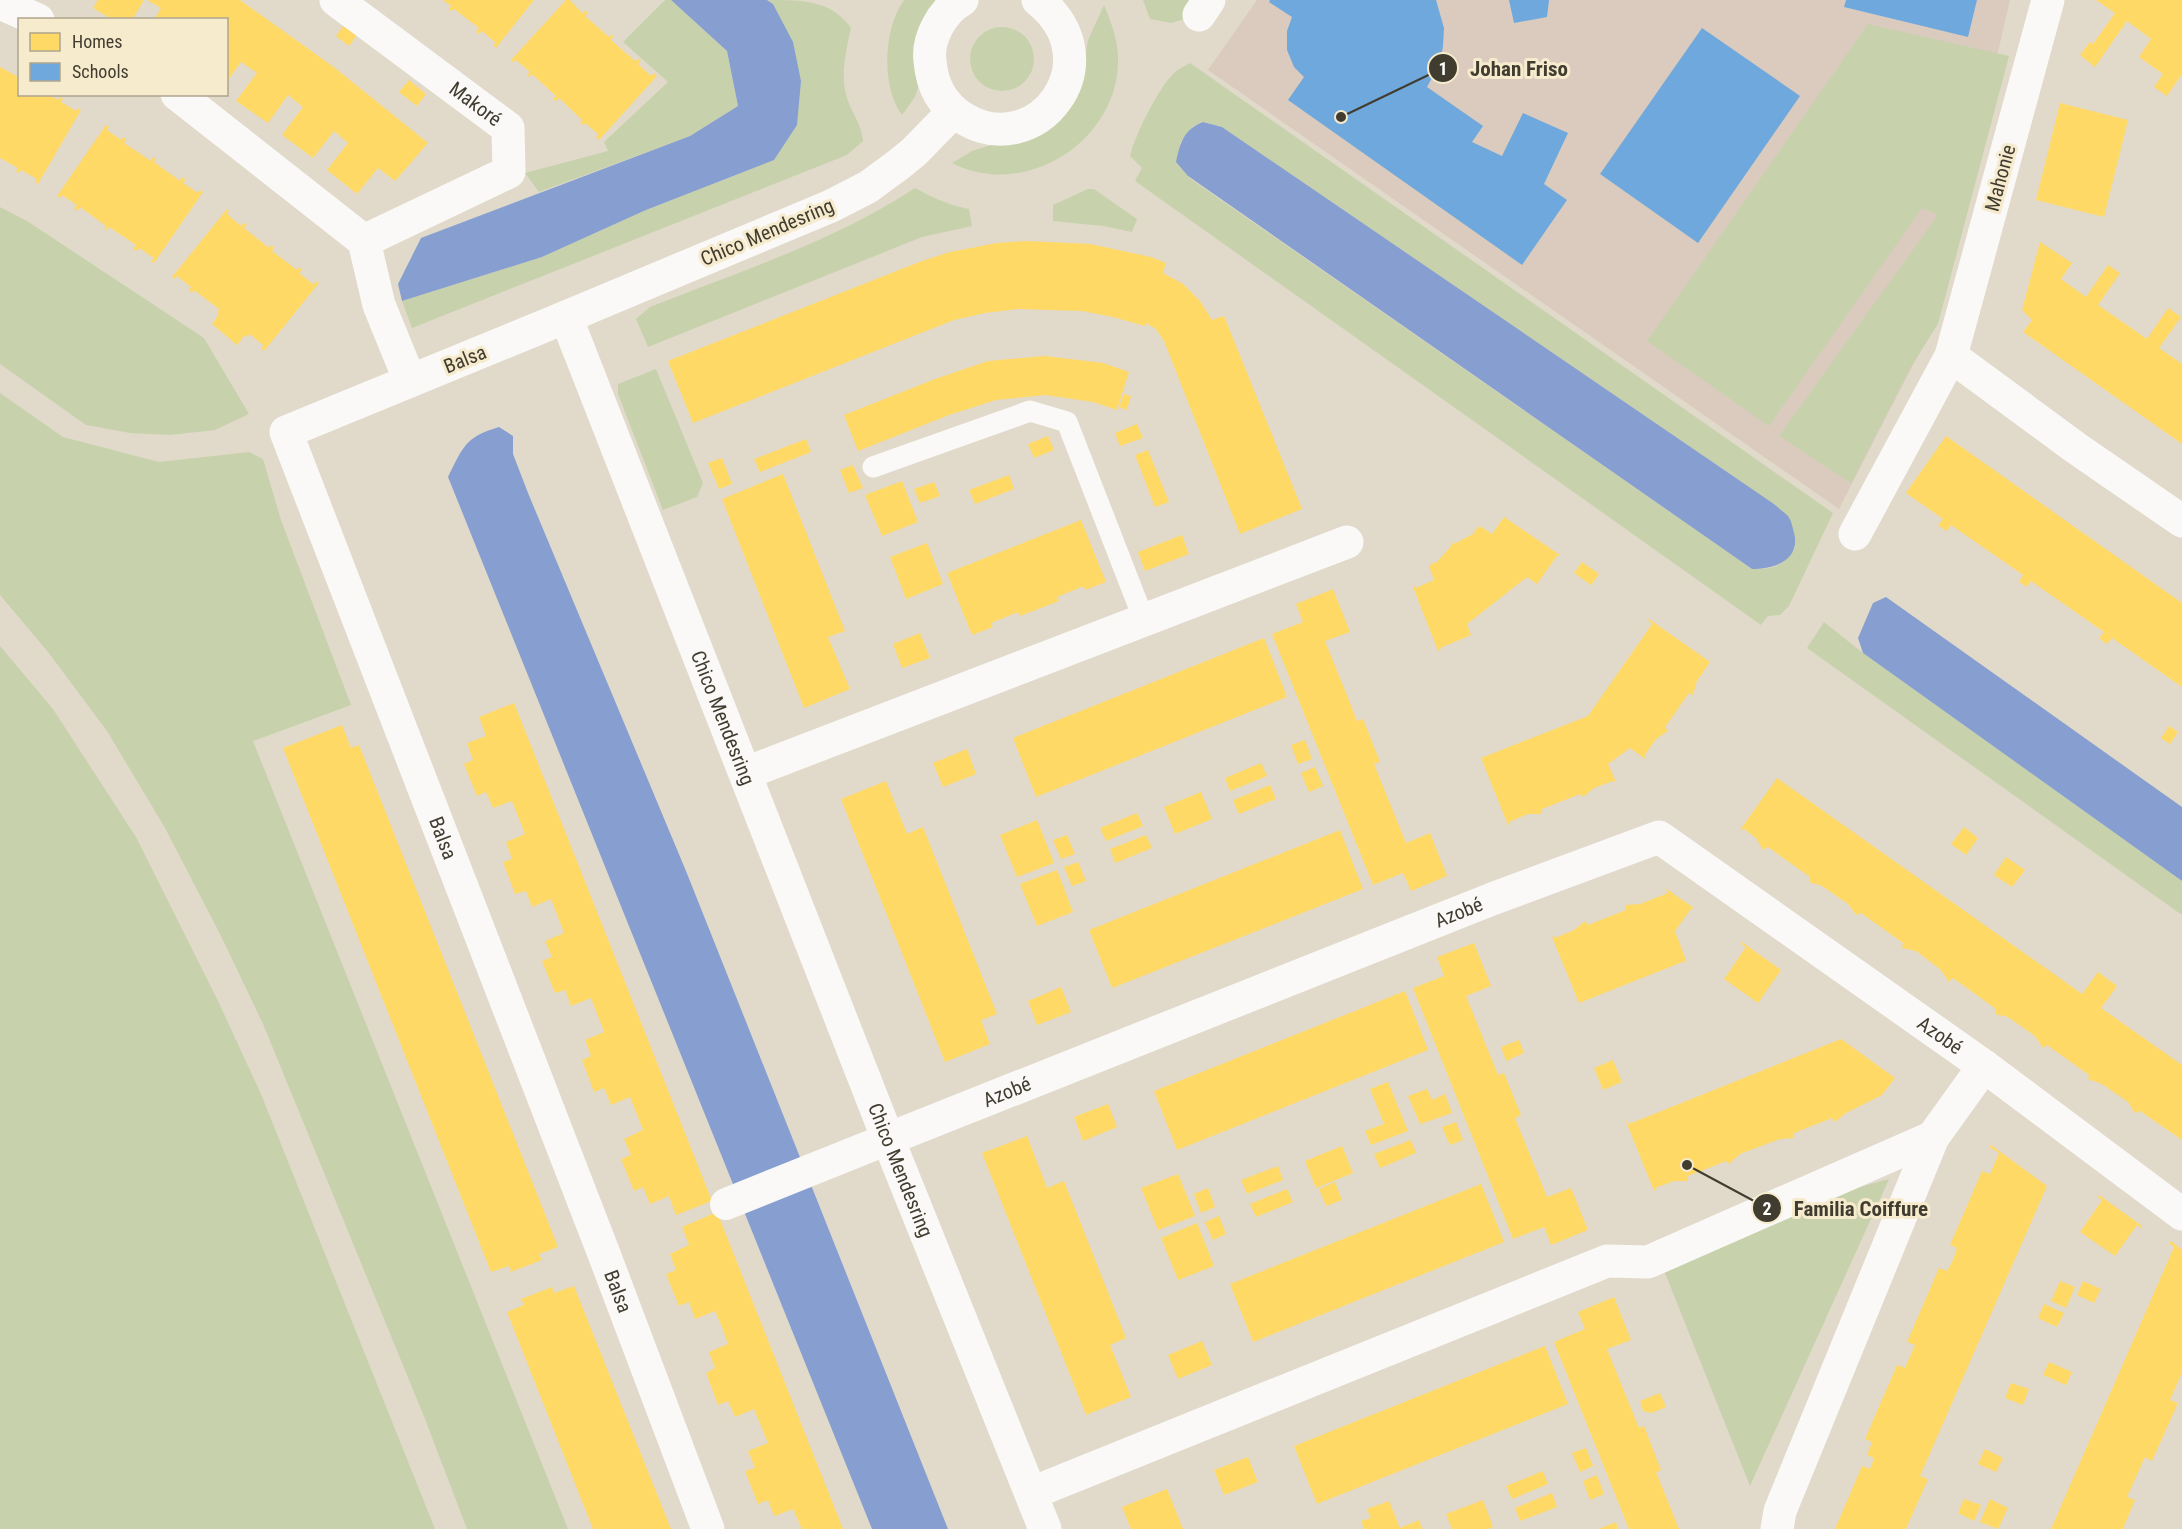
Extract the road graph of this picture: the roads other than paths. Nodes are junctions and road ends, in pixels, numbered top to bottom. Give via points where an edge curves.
1 (336, 0) edge
2 (962, 0) edge
3 (2048, 0) edge
4 (0, 3) edge
5 (1052, 5) edge
6 (34, 18) edge
7 (180, 96) edge
8 (953, 112) junction
9 (364, 241) junction
10 (566, 317) junction
11 (1951, 356) junction
12 (410, 381) junction
13 (873, 467) dead end
14 (2182, 521) edge
15 (1855, 534) dead end
16 (1347, 542) dead end
17 (1144, 620) junction
18 (746, 774) junction
19 (1984, 1066) junction
20 (1933, 1137) junction
21 (888, 1139) junction
22 (726, 1204) dead end
23 (2182, 1214) edge
24 (1032, 1493) junction
25 (708, 1529) edge
26 (1045, 1529) edge
27 (1777, 1529) edge

1 - 9 street, Makoré via 508,128 509,172
2 - 8 street via 944,16 933,35 929,56 935,86
3 - 11 street, Mahonie
4 - 6 street
5 - 8 street via 1066,34 1071,57 1067,80 1057,101 1040,117 1019,127 996,130 973,124
7 - 9 street
8 - 10 street, Chico Mendesring via 914,152 868,187
9 - 12 street via 379,305
10 - 12 street, Balsa
10 - 18 street, Chico Mendesring
11 - 14 street
11 - 15 street, Mahonie
12 - 25 street, Balsa via 286,432
13 - 17 lane via 1030,411 1068,422
16 - 17 street
17 - 18 street
18 - 21 street, Chico Mendesring
19 - 20 street
19 - 21 street, Azobé via 1659,837 1492,899
19 - 23 street, Azobé
20 - 24 street via 1648,1262 1607,1261
20 - 27 street via 1780,1511
21 - 22 street
21 - 24 street, Chico Mendesring
24 - 26 street, Chico Mendesring

